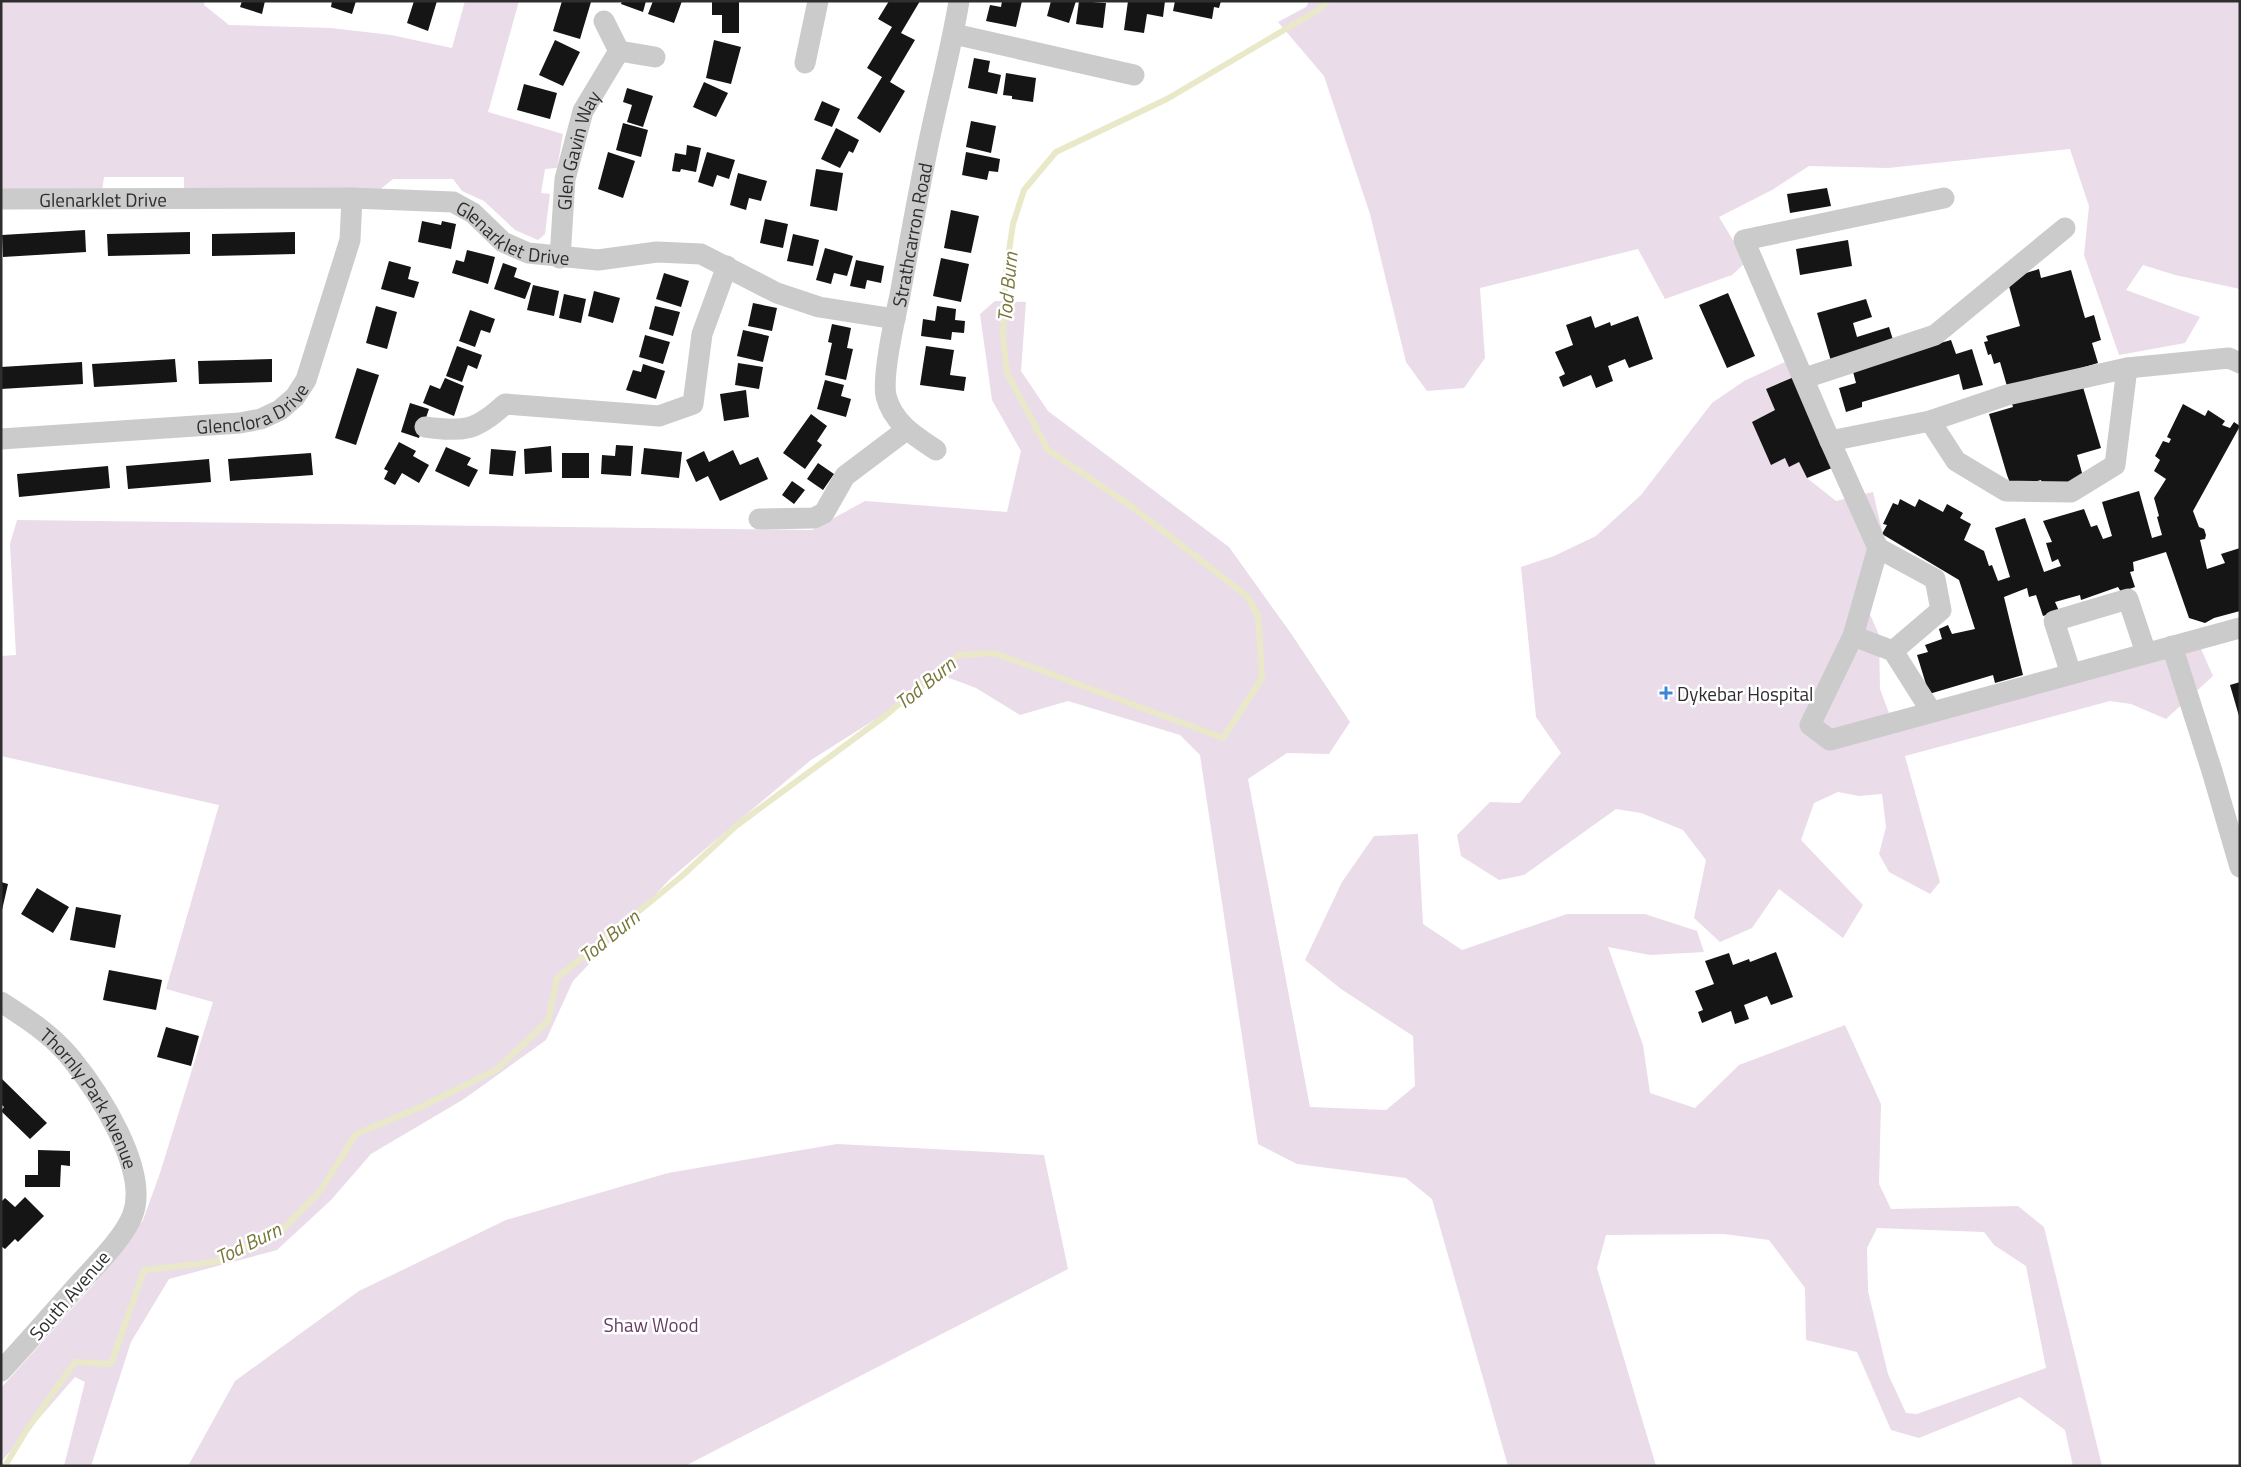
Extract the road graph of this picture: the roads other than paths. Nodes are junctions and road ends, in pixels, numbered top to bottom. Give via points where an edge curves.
1 (818, 1) edge
2 (959, 1) edge
3 (604, 21) dead end
4 (954, 34) junction
5 (619, 50) junction
6 (655, 57) dead end
7 (805, 64) dead end
8 (1134, 75) dead end
9 (352, 198) junction
10 (1944, 198) dead end
11 (1, 199) edge
12 (2065, 228) dead end
13 (560, 258) junction
14 (727, 266) junction
15 (895, 320) junction
16 (2240, 363) edge
17 (2127, 368) junction
18 (1805, 378) junction
19 (1930, 421) junction
20 (426, 427) dead end
21 (906, 430) junction
22 (1, 439) edge
23 (1830, 441) junction
24 (936, 450) dead end
25 (759, 519) dead end
26 (1878, 548) junction
27 (2240, 628) edge
28 (1853, 636) junction
29 (2172, 646) junction
30 (1893, 650) junction
31 (2146, 653) junction
32 (2071, 674) junction
33 (1931, 711) junction
34 (2240, 867) edge
35 (1, 1002) edge
36 (132, 1216) joint
37 (1, 1371) edge

1 - 7 street
2 - 4 street, Strathcarron Road
3 - 5 street
4 - 8 street
4 - 15 street, Strathcarron Road via 928,145
5 - 6 street
5 - 13 street, Glen Gavin Way via 582,111 565,179
9 - 11 street, Glenarklet Drive
9 - 13 street, Glenarklet Drive via 453,202 474,213 503,242 528,253
9 - 22 street, Glenclora Drive via 350,240 315,354 306,380 295,397 280,410 261,419 240,423
10 - 18 street via 1744,240
12 - 18 street via 1935,335
13 - 14 street, Glenarklet Drive via 598,260 657,252 692,253
14 - 15 street, Glenarklet Drive via 777,293 819,307
14 - 20 street via 702,334 693,404 659,416 505,404 490,418 472,427 457,431
15 - 21 street, Strathcarron Road via 885,383 886,396
16 - 17 street via 2229,358
17 - 19 street via 2006,395
17 - 19 street via 2115,465 2071,492 2006,492 1956,461
18 - 23 street
19 - 23 street
21 - 24 street, Strathcarron Road
21 - 25 street via 845,476 824,513 814,518
23 - 26 street
26 - 28 street
26 - 30 street via 1935,579 1941,610
27 - 29 street
28 - 30 street
28 - 33 street via 1810,725 1830,740
29 - 31 street
29 - 34 street
30 - 33 street
31 - 32 street
31 - 32 street via 2128,599 2054,621
32 - 33 street
35 - 36 street, Thornly Park Avenue via 45,1033 69,1056 96,1093 118,1130 134,1174 137,1199
36 - 37 street, South Avenue via 98,1263

